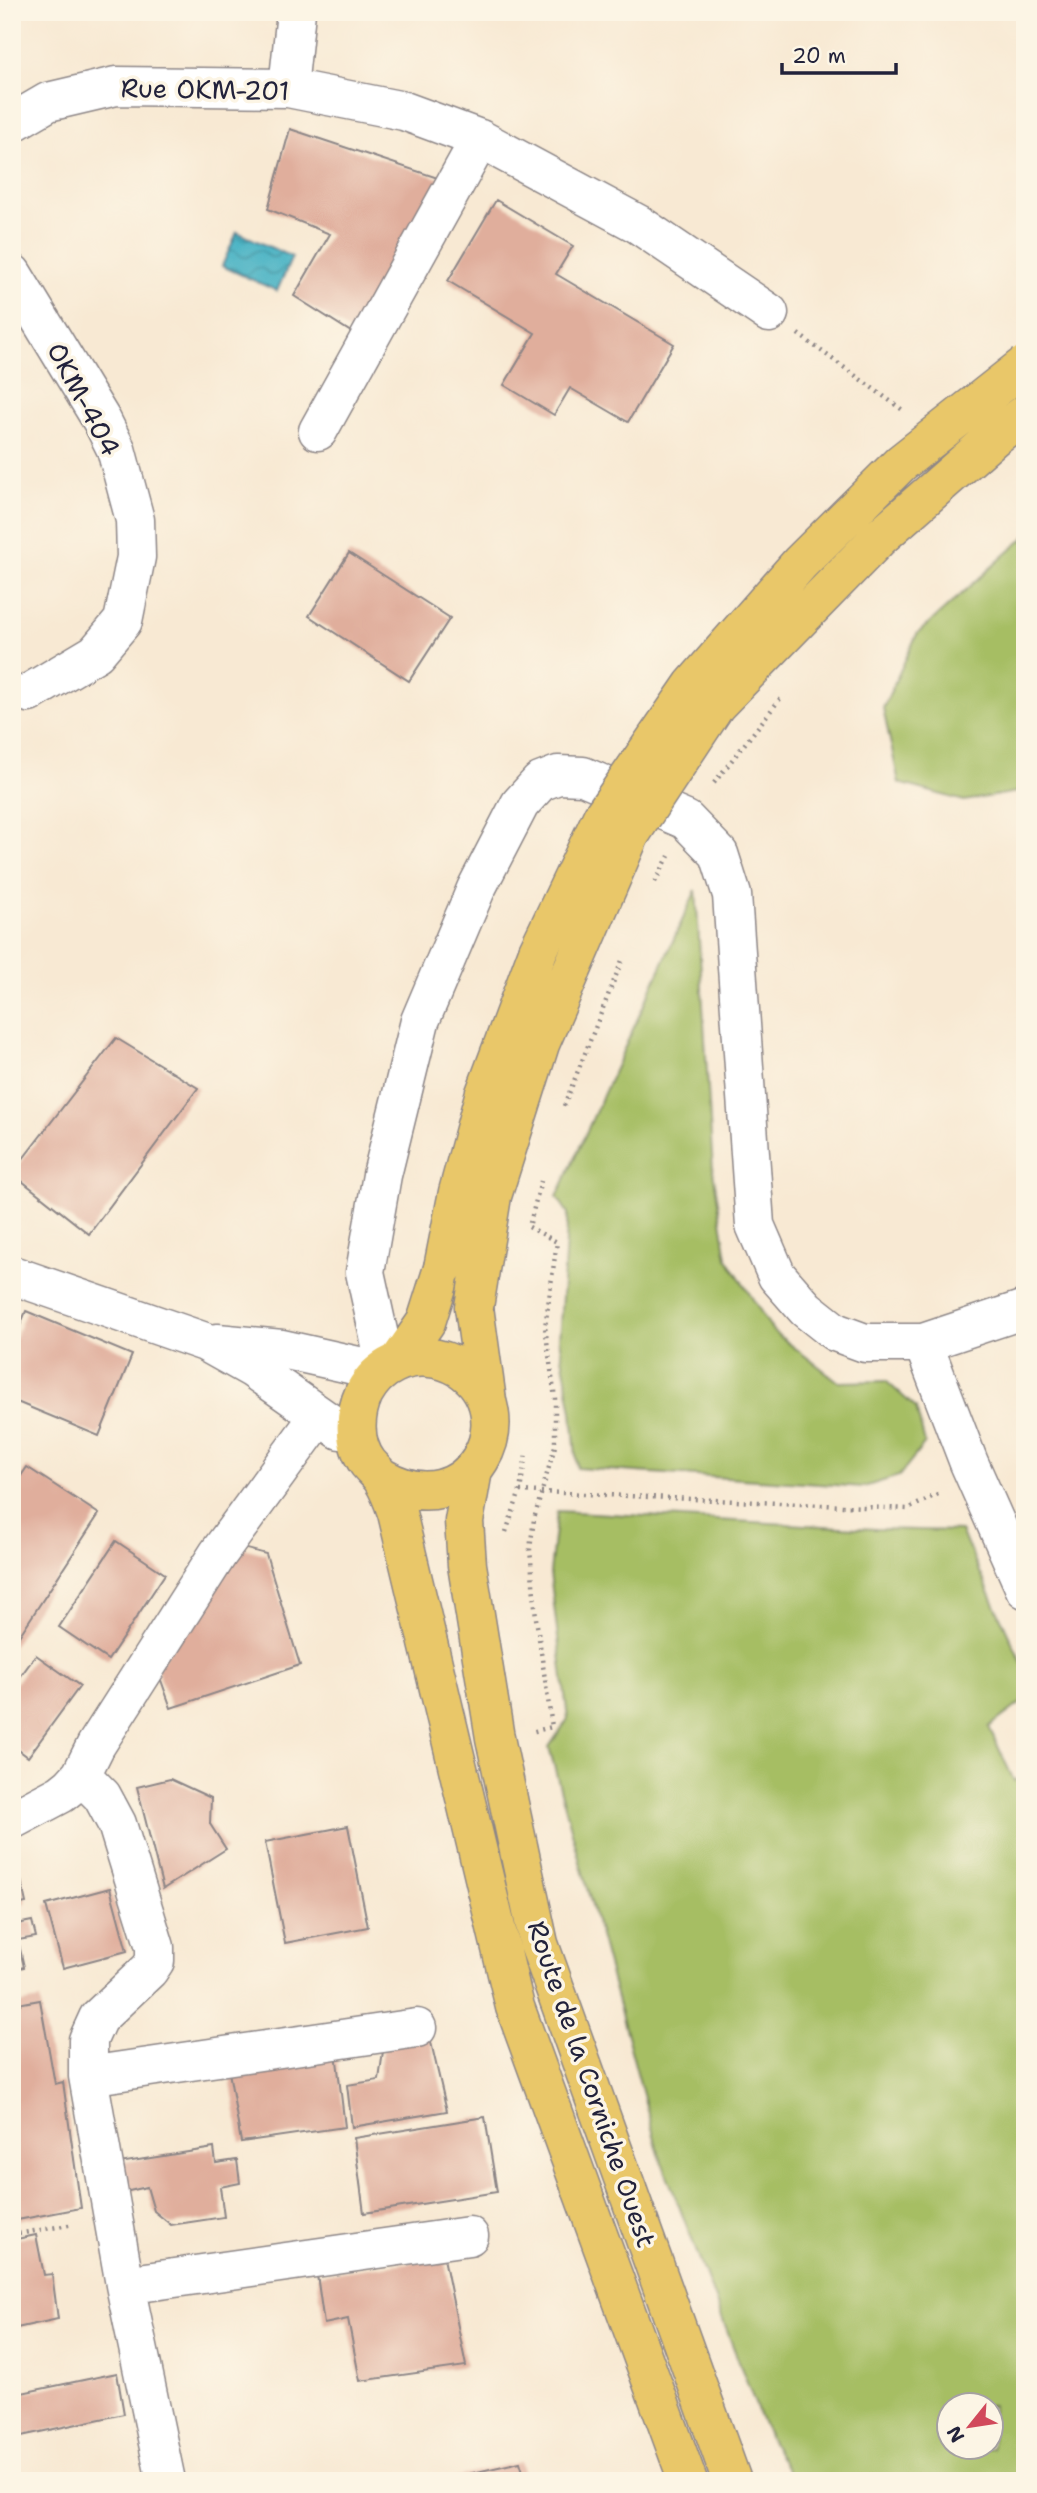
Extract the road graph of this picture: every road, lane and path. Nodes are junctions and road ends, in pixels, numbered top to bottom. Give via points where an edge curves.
1 (296, 12) edge
2 (288, 88) junction
3 (12, 124) edge
4 (480, 139) junction
5 (12, 273) edge
6 (769, 313) joint
7 (1025, 365) edge
8 (1025, 414) edge
9 (318, 431) dead end
10 (935, 434) junction
11 (29, 693) dead end
12 (783, 694) dead end
13 (687, 820) junction
14 (649, 894) dead end
15 (623, 957) dead end
16 (562, 1111) dead end
17 (542, 1176) dead end
18 (529, 1227) junction
19 (526, 1239) dead end
20 (12, 1275) edge
21 (1025, 1309) edge
22 (205, 1342) junction
23 (923, 1343) junction
24 (389, 1367) junction
25 (487, 1403) junction
26 (319, 1416) junction
27 (358, 1441) junction
28 (527, 1449) dead end
29 (473, 1470) junction
30 (381, 1477) junction
31 (520, 1491) junction
32 (542, 1492) junction
33 (908, 1509) dead end
34 (504, 1538) dead end
35 (1025, 1589) edge
36 (526, 1733) dead end
37 (81, 1775) junction
38 (12, 1820) edge
39 (417, 2028) dead end
40 (88, 2076) junction
41 (113, 2217) junction
42 (12, 2235) edge
43 (469, 2236) dead end
44 (125, 2285) junction
45 (166, 2481) edge
46 (688, 2481) edge
47 (732, 2481) edge

1 - 2 street
2 - 3 street, Rue OKM-201 via 116,86 48,102
2 - 4 street, Rue OKM-201 via 404,111
4 - 6 street, Rue OKM-201 via 638,224
4 - 9 street
5 - 11 street, OKM-404 via 116,449 135,520 136,557 123,621 96,653
6 - 10 path
7 - 10 highway, bridge
8 - 25 highway, bridge via 880,537 716,705 630,835 540,1044 492,1196 474,1307
10 - 24 highway, bridge via 800,563 693,685 602,817 538,951 484,1096 426,1322
12 - 13 path
13 - 14 path
13 - 23 street via 719,854 732,895 755,1225 777,1276 806,1309 835,1332 865,1343
13 - 24 street via 583,776 558,775 540,782 520,804 476,889 420,1021 382,1175 365,1272
15 - 16 path
17 - 18 path
18 - 19 path
18 - 32 path via 557,1242 545,1326 555,1398 555,1446
20 - 22 street
21 - 23 street
22 - 24 street
22 - 26 street
23 - 35 street
24 - 25 highway via 421,1357 442,1360 469,1376
24 - 27 highway via 368,1385 360,1403
25 - 29 highway via 489,1438
26 - 27 street
26 - 37 street via 218,1554
27 - 30 highway via 366,1461
28 - 31 path
29 - 30 highway via 458,1483 418,1492
29 - 47 highway, Route de la Corniche Ouest via 464,1521 467,1565 495,1738 539,1944
30 - 46 highway, Route de la Corniche Ouest via 390,1492 405,1546 515,2007
31 - 32 path
31 - 34 path
32 - 33 path
32 - 36 path via 530,1549 552,1727
37 - 38 street via 61,1794
37 - 40 street via 102,1796 117,1825 155,1947 155,1961 149,1970 97,2018 88,2040
39 - 40 street
40 - 41 street
41 - 42 path
41 - 44 street
43 - 44 street
44 - 45 street

